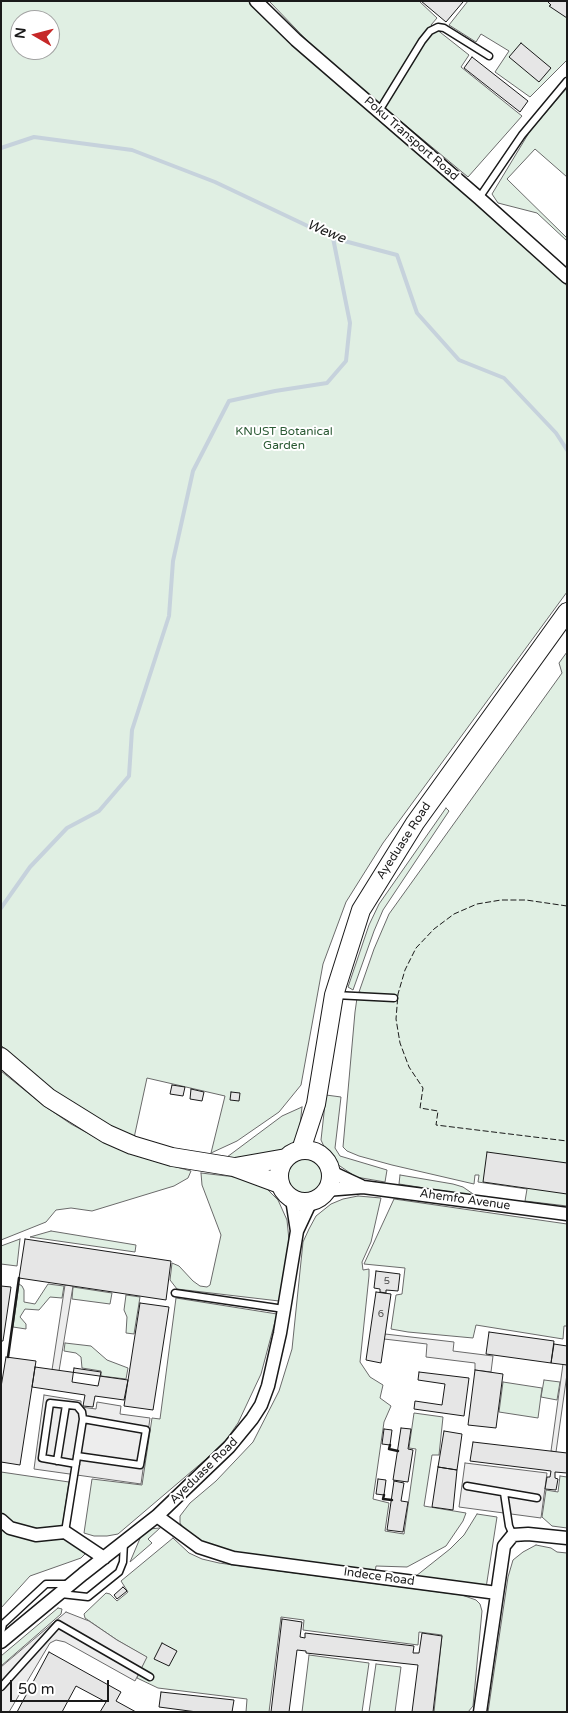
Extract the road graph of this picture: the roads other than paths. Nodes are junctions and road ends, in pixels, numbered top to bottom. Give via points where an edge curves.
1 (256, 1) edge
2 (489, 56) dead end
3 (567, 81) edge
4 (378, 111) junction
5 (480, 198) junction
6 (567, 277) edge
7 (567, 612) edge
8 (334, 995) junction
9 (394, 998) dead end
10 (1, 1057) edge
11 (316, 1104) junction
12 (294, 1154) junction
13 (319, 1154) junction
14 (234, 1168) junction
15 (330, 1172) junction
16 (280, 1184) junction
17 (363, 1187) junction
18 (326, 1190) junction
19 (292, 1198) junction
20 (311, 1201) junction
21 (567, 1214) edge
22 (297, 1231) junction
23 (175, 1294) dead end
24 (284, 1309) junction
25 (66, 1405) junction
26 (83, 1419) junction
27 (76, 1460) junction
28 (57, 1461) junction
29 (467, 1486) dead end
30 (504, 1493) junction
31 (537, 1498) dead end
32 (157, 1516) junction
33 (1, 1520) edge
34 (65, 1532) junction
35 (513, 1535) junction
36 (564, 1540) edge
37 (124, 1542) junction
38 (104, 1558) junction
39 (71, 1584) junction
40 (60, 1593) junction
41 (497, 1593) junction
42 (1, 1633) edge
43 (1, 1642) edge
44 (150, 1677) dead end
45 (1, 1687) edge
46 (480, 1712) edge

1 - 4 street, Poku Transport Road
2 - 4 lane via 438,27 430,31 422,42
3 - 5 lane via 522,135
4 - 5 street, Poku Transport Road
5 - 6 street, Poku Transport Road
7 - 8 street, Ayeduase Road via 414,823 361,910
8 - 9 lane
8 - 11 street, Ayeduase Road
10 - 14 street via 49,1098 107,1134 172,1157
11 - 12 street, Ayeduase Road
11 - 13 street, Ayeduase Road
12 - 13 street via 311,1150
12 - 14 street
12 - 16 street via 281,1166
13 - 15 street via 327,1162
14 - 16 street
15 - 17 street, Ahemfo Avenue
15 - 18 street
16 - 19 street
17 - 18 street, Ahemfo Avenue
17 - 21 street, Ahemfo Avenue
18 - 20 street
19 - 20 street via 301,1202
19 - 22 street, Ayeduase Road
20 - 22 street, Ayeduase Road
22 - 24 street, Ayeduase Road
23 - 24 lane
24 - 32 street, Ayeduase Road via 261,1405 241,1434
25 - 26 lane via 76,1406
25 - 28 lane
25 - 28 lane via 50,1403 42,1458
26 - 27 lane
26 - 27 lane via 146,1430 140,1465
27 - 28 lane
27 - 34 lane
29 - 30 lane
30 - 31 lane
30 - 35 lane
32 - 37 street, Ayeduase Road
32 - 41 street, Indece Road via 199,1547 233,1558
33 - 34 street via 10,1528 36,1535
34 - 38 street
35 - 36 street
35 - 41 street via 504,1546
37 - 38 street, Ayeduase Road
37 - 40 lane via 119,1572 88,1597
38 - 39 street, Ayeduase Road
39 - 40 street, Ayeduase Road
39 - 42 lane via 46,1584 3,1624
40 - 43 street, Ayeduase Road
41 - 46 street
44 - 45 lane via 58,1624

